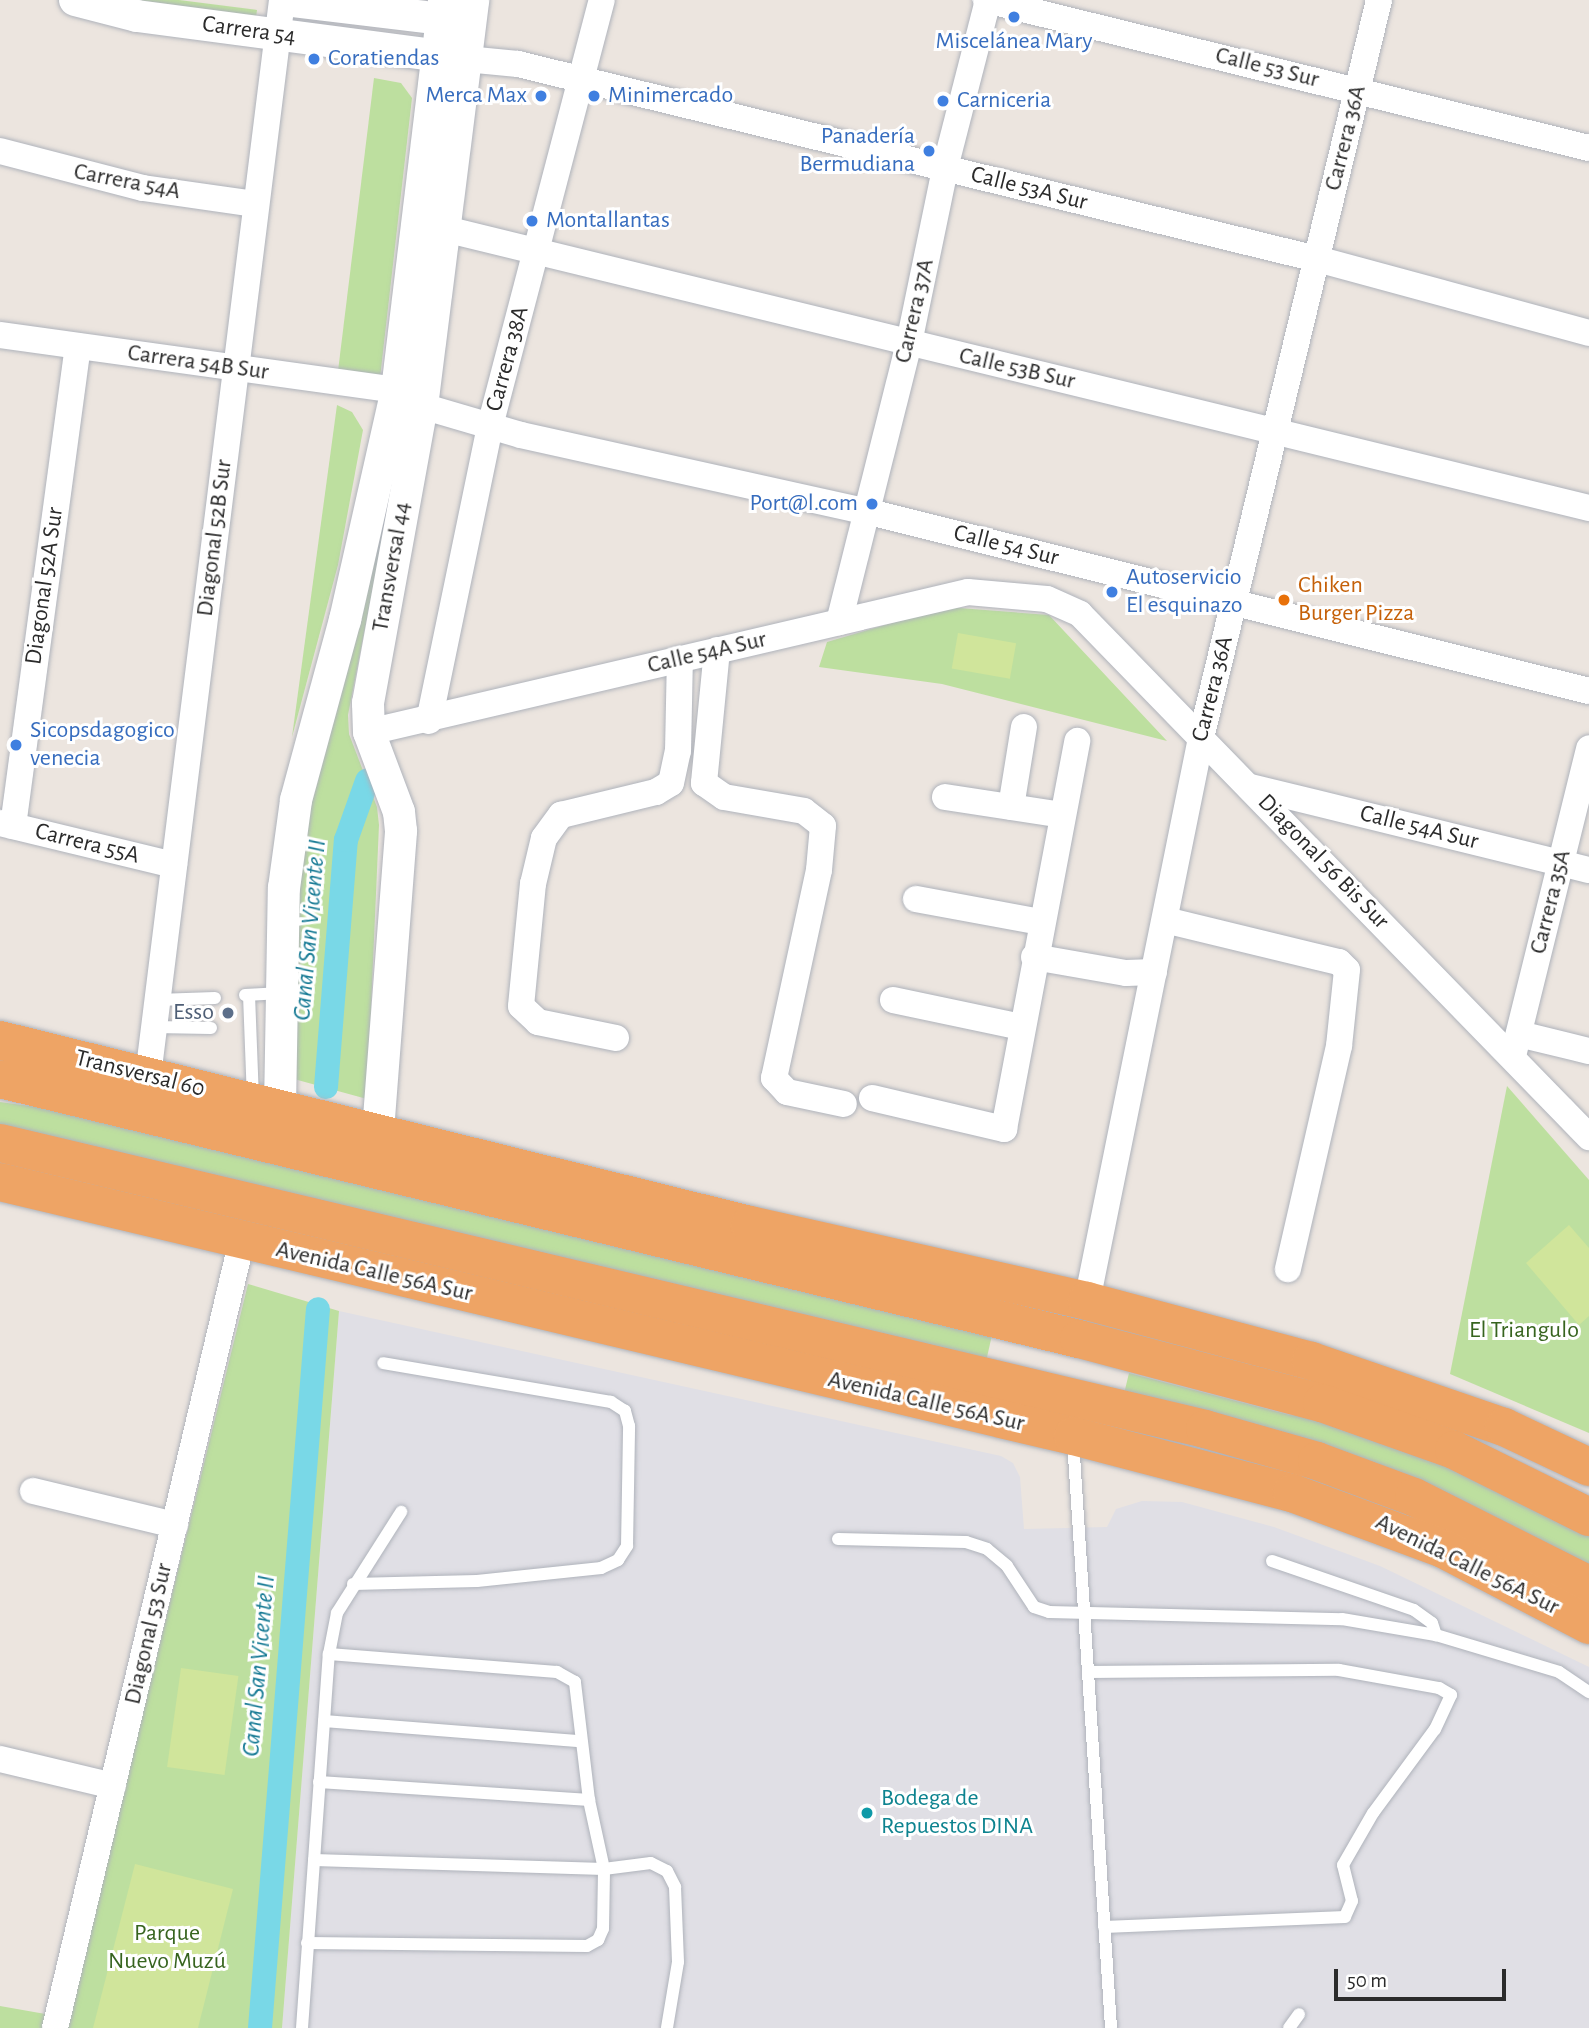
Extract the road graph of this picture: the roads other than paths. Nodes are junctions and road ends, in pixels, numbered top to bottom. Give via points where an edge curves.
1 (75, 0) edge
2 (284, 0) edge
3 (474, 0) edge
4 (602, 0) edge
5 (987, 0) edge
6 (1379, 0) edge
7 (442, 10) edge
8 (277, 36) junction
9 (457, 53) junction
10 (583, 80) junction
11 (1357, 90) junction
12 (1589, 148) edge
13 (0, 151) edge
14 (946, 169) junction
15 (256, 204) junction
16 (445, 229) junction
17 (536, 253) junction
18 (1317, 259) junction
19 (1589, 333) edge
20 (0, 335) edge
21 (909, 344) junction
22 (78, 346) junction
23 (236, 368) junction
24 (409, 398) junction
25 (490, 425) junction
26 (1275, 431) junction
27 (1589, 508) edge
28 (865, 511) junction
29 (1057, 559) junction
30 (1047, 599) junction
31 (1235, 602) junction
32 (839, 622) junction
33 (717, 650) junction
34 (680, 659) junction
35 (1589, 691) edge
36 (429, 721) junction
37 (1024, 727) dead end
38 (369, 732) junction
39 (1201, 738) junction
40 (1077, 741) dead end
41 (1589, 748) edge
42 (1250, 787) junction
43 (946, 797) dead end
44 (1011, 807) junction
45 (1063, 815) junction
46 (6, 824) edge
47 (1561, 863) junction
48 (174, 866) junction
49 (1589, 870) edge
50 (916, 899) dead end
51 (1165, 919) junction
52 (1040, 922) junction
53 (1034, 957) junction
54 (1154, 972) junction
55 (282, 993) junction
56 (215, 998) dead end
57 (158, 1000) junction
58 (893, 1000) dead end
59 (154, 1027) junction
60 (1021, 1027) junction
61 (211, 1028) dead end
62 (616, 1038) dead end
63 (11, 1043) edge
64 (1516, 1045) junction
65 (1589, 1051) edge
66 (149, 1076) junction
67 (0, 1079) edge
68 (872, 1098) dead end
69 (844, 1104) dead end
70 (111, 1106) junction
71 (268, 1118) junction
72 (378, 1131) junction
73 (1589, 1138) edge
74 (0, 1143) edge
75 (116, 1170) junction
76 (0, 1180) edge
77 (751, 1225) junction
78 (645, 1234) junction
79 (242, 1240) junction
80 (1288, 1269) dead end
81 (1087, 1301) junction
82 (669, 1302) junction
83 (383, 1363) dead end
84 (788, 1369) junction
85 (1393, 1386) junction
86 (1073, 1436) junction
87 (1589, 1467) edge
88 (1493, 1469) junction
89 (33, 1491) dead end
90 (401, 1512) dead end
91 (1589, 1517) edge
92 (175, 1525) junction
93 (838, 1539) dead end
94 (1272, 1561) dead end
95 (353, 1584) junction
96 (1589, 1585) edge
97 (1085, 1614) junction
98 (1589, 1625) edge
99 (1436, 1635) junction
100 (329, 1654) junction
101 (1088, 1672) junction
102 (1589, 1692) edge
103 (324, 1721) junction
104 (580, 1741) junction
105 (0, 1759) edge
106 (319, 1782) junction
107 (113, 1786) junction
108 (589, 1800) junction
109 (313, 1860) junction
110 (604, 1869) junction
111 (1104, 1927) junction
112 (307, 1943) junction
113 (1299, 2014) dead end
114 (55, 2028) edge
115 (302, 2028) edge
116 (667, 2028) edge
117 (1111, 2028) edge
118 (1289, 2028) edge

1 - 8 street, Carrera 54 via 137,16
2 - 7 street, Carrera 54
2 - 8 street, Diagonal 52B Sur
3 - 9 street, Transversal 44
4 - 10 street, Carrera 38A
5 - 11 street, Calle 53 Sur
5 - 14 street, Carrera 37A
6 - 11 street, Carrera 36A
7 - 9 street, Transversal 44
8 - 9 street, Carrera 54
8 - 15 street, Diagonal 52B Sur
9 - 10 street, Calle 53A Sur
9 - 16 street, Transversal 44
9 - 24 street, Transversal 44
10 - 14 street, Calle 53A Sur
10 - 17 street, Carrera 38A
11 - 12 street, Calle 53 Sur
11 - 18 street, Carrera 36A
13 - 15 street, Carrera 54A via 143,188
14 - 18 street, Calle 53A Sur
14 - 21 street, Carrera 37A
15 - 23 street, Diagonal 52B Sur
16 - 17 street, Calle 53B Sur
16 - 24 street, Transversal 44
17 - 21 street, Calle 53B Sur
17 - 25 street, Carrera 38A
18 - 19 street, Calle 53A Sur
18 - 26 street, Carrera 36A
20 - 22 street, Carrera 54B Sur
21 - 26 street, Calle 53B Sur
21 - 28 street, Carrera 37A
22 - 23 street, Carrera 54B Sur
22 - 46 street, Diagonal 52A Sur
23 - 24 street, Carrera 54B Sur
23 - 48 street, Diagonal 52B Sur
24 - 25 street, Calle 54 Sur
24 - 38 street, Transversal 44 via 368,703
24 - 55 street, Transversal 44 via 296,800 284,888
25 - 28 street, Calle 54 Sur
25 - 36 street, Carrera 38A
26 - 27 street, Calle 53B Sur
26 - 31 street, Carrera 36A
28 - 29 street, Calle 54 Sur
28 - 32 street, Carrera 37A
29 - 30 street
29 - 31 street, Calle 54 Sur
30 - 32 street, Calle 54A Sur via 968,592
30 - 39 street, Diagonal 56 Bis Sur via 1080,614
31 - 35 street, Calle 54 Sur
31 - 39 street, Carrera 36A
32 - 33 street, Calle 54A Sur
33 - 34 street, Calle 54A Sur
33 - 69 street via 704,783 724,797 804,811 823,827 819,870 774,1078 787,1092
34 - 36 street, Calle 54A Sur
34 - 62 street via 678,751 671,783 656,792 561,815 544,838 533,884 522,1006 538,1021
36 - 38 street, Calle 54A Sur
37 - 44 street
38 - 72 street, Transversal 44 via 399,811 401,831
39 - 42 street, Diagonal 56 Bis Sur
39 - 51 street, Carrera 36A
40 - 45 street
41 - 47 street, Carrera 35A
42 - 47 street, Calle 54A Sur
42 - 64 street, Diagonal 56 Bis Sur
43 - 44 street
44 - 45 street
45 - 52 street
46 - 48 street, Carrera 55A
47 - 49 street, Calle 54A Sur
47 - 64 street, Carrera 35A
48 - 57 street, Diagonal 52B Sur
50 - 52 street
51 - 54 street, Carrera 36A
51 - 80 street via 1339,962 1347,970 1337,1056
52 - 53 street
53 - 54 street
53 - 60 street
54 - 81 street, Carrera 36A
55 - 71 street, Transversal 44
55 - 71 lane via 247,995 245,1030
56 - 57 lane
57 - 59 street, Diagonal 52B Sur
58 - 60 street
59 - 61 lane
59 - 66 street, Diagonal 52B Sur
60 - 68 street via 1004,1129
63 - 66 highway, Transversal 60
63 - 70 highway
64 - 65 street
64 - 73 street, Diagonal 56 Bis Sur
66 - 71 highway, Transversal 60
67 - 70 highway, Transversal 60
70 - 71 highway, Transversal 60
71 - 72 highway
71 - 78 highway
72 - 77 highway
74 - 75 highway
75 - 76 highway
75 - 82 highway, Avenida Calle 56A Sur
76 - 79 highway
77 - 78 highway
77 - 81 highway
78 - 88 highway via 1322,1403 1394,1425
79 - 84 highway, Avenida Calle 56A Sur
79 - 92 street, Diagonal 53 Sur
81 - 85 highway
82 - 84 highway
82 - 96 highway, Avenida Calle 56A Sur via 1191,1426 1317,1461 1415,1497
83 - 95 lane via 611,1402 625,1411 629,1426 627,1546 618,1560 601,1568 477,1581
84 - 86 highway, Avenida Calle 56A Sur
85 - 87 highway via 1504,1427
85 - 88 highway
86 - 97 lane
86 - 98 highway, Avenida Calle 56A Sur via 1292,1493 1383,1523
88 - 91 highway
89 - 92 street
90 - 95 lane
92 - 107 street, Diagonal 53 Sur
93 - 97 lane via 966,1542 987,1549 1007,1566 1034,1607
94 - 99 lane via 1414,1611 1432,1623
95 - 100 lane via 337,1614
97 - 99 lane via 1342,1619
97 - 101 lane
99 - 102 lane via 1559,1672
100 - 103 lane
100 - 104 lane via 567,1675 578,1691
101 - 111 lane
101 - 111 lane via 1339,1670 1439,1688 1451,1695 1440,1721 1343,1865 1352,1901 1345,1917
103 - 104 lane
103 - 106 lane
104 - 108 lane
105 - 107 street
106 - 108 lane
106 - 109 lane
107 - 114 street, Diagonal 53 Sur
108 - 110 lane
109 - 110 lane
109 - 112 lane
110 - 112 lane via 603,1929 598,1940 587,1946
110 - 116 lane via 651,1863 667,1871 675,1887 678,1962
111 - 117 lane
112 - 115 lane
113 - 118 lane

